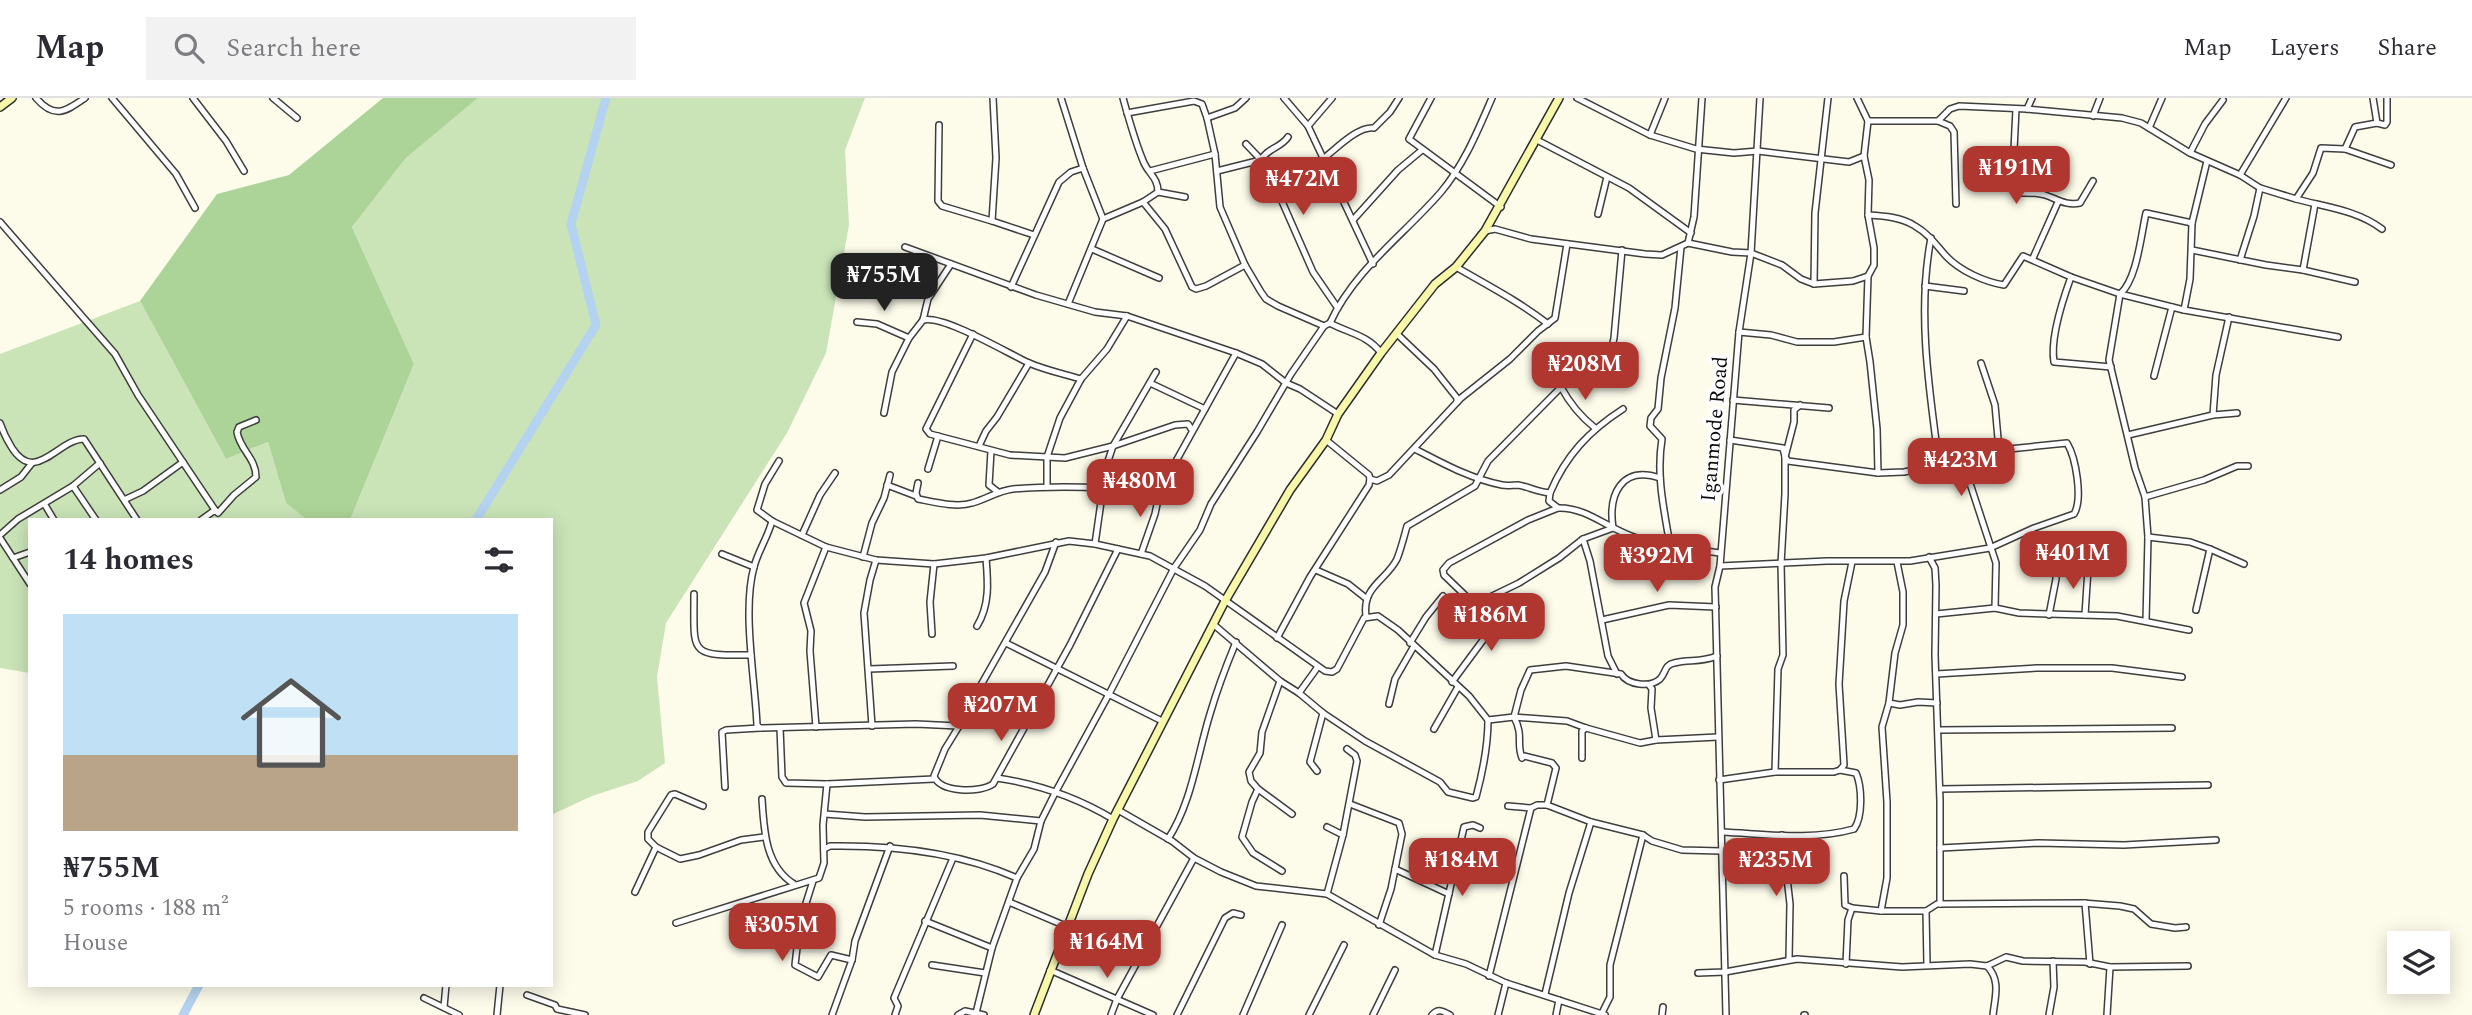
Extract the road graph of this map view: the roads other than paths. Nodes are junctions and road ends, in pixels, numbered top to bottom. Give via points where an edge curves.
1 (12, 98) edge
2 (36, 98) edge
3 (85, 98) edge
4 (112, 98) edge
5 (193, 98) edge
6 (273, 98) edge
7 (993, 98) edge
8 (1061, 98) edge
9 (1123, 98) edge
10 (1284, 98) edge
11 (1332, 98) edge
12 (1399, 98) edge
13 (1431, 98) edge
14 (1492, 98) edge
15 (1577, 98) edge
16 (1665, 98) edge
17 (1702, 98) edge
18 (1760, 98) edge
19 (1828, 98) edge
20 (1857, 98) edge
21 (1969, 98) edge
22 (2032, 98) edge
23 (2101, 98) edge
24 (2162, 98) edge
25 (2286, 98) edge
26 (2373, 98) edge
27 (2387, 98) edge
28 (1243, 99) edge
29 (1556, 99) edge
30 (2223, 100) dead end
31 (0, 107) edge
32 (1965, 107) junction
33 (2016, 109) junction
34 (2027, 109) junction
35 (1127, 113) junction
36 (2093, 116) junction
37 (297, 118) dead end
38 (1207, 118) junction
39 (1868, 121) junction
40 (1938, 121) junction
41 (2376, 123) junction
42 (939, 125) dead end
43 (1308, 126) junction
44 (2148, 128) junction
45 (1650, 135) junction
46 (1288, 137) dead end
47 (1537, 141) junction
48 (1246, 144) dead end
49 (1698, 149) junction
50 (2345, 149) junction
51 (1422, 150) junction
52 (1758, 151) junction
53 (2190, 153) junction
54 (1215, 154) junction
55 (1864, 156) junction
56 (1324, 158) junction
57 (1821, 159) junction
58 (1261, 160) junction
59 (2207, 161) junction
60 (2391, 165) dead end
61 (1083, 168) junction
62 (244, 171) dead end
63 (1217, 171) junction
64 (1150, 172) junction
65 (1456, 172) junction
66 (2240, 175) junction
67 (1607, 177) junction
68 (2093, 181) dead end
69 (2260, 188) junction
70 (1158, 192) junction
71 (1185, 198) dead end
72 (2296, 199) junction
73 (1143, 202) junction
74 (2058, 202) junction
75 (1956, 204) dead end
76 (2315, 204) junction
77 (1501, 207) junction
78 (195, 208) dead end
79 (1598, 214) dead end
80 (1868, 215) junction
81 (1103, 219) junction
82 (1353, 220) junction
83 (992, 221) junction
84 (0, 222) edge
85 (2192, 223) junction
86 (2382, 229) dead end
87 (1485, 231) junction
88 (1691, 233) junction
89 (1034, 235) junction
90 (1931, 237) junction
91 (1689, 243) junction
92 (1567, 244) junction
93 (905, 247) dead end
94 (1681, 247) junction
95 (1092, 249) junction
96 (1622, 250) junction
97 (2192, 250) junction
98 (1751, 253) junction
99 (2033, 258) junction
100 (2240, 260) junction
101 (951, 264) junction
102 (1373, 264) junction
103 (1245, 265) junction
104 (1456, 267) junction
105 (2304, 270) junction
106 (1868, 275) junction
107 (2071, 277) junction
108 (1159, 278) dead end
109 (2355, 282) dead end
110 (1814, 284) junction
111 (1925, 286) junction
112 (1011, 287) junction
113 (1964, 291) dead end
114 (2120, 294) junction
115 (1068, 304) junction
116 (1337, 307) junction
117 (2172, 307) junction
118 (2184, 310) junction
119 (1127, 316) junction
120 (2229, 317) junction
121 (923, 320) junction
122 (857, 322) dead end
123 (1548, 324) junction
124 (1327, 325) junction
125 (1739, 332) junction
126 (1396, 333) junction
127 (973, 334) junction
128 (1866, 337) junction
129 (2338, 337) dead end
130 (909, 338) junction
131 (1236, 353) junction
132 (1381, 353) junction
133 (1029, 363) junction
134 (1981, 363) dead end
135 (2111, 367) junction
136 (1156, 372) dead end
137 (2154, 376) dead end
138 (1081, 379) junction
139 (1150, 383) junction
140 (1286, 383) junction
141 (1561, 387) junction
142 (1733, 400) junction
143 (1457, 402) junction
144 (1800, 405) junction
145 (1829, 408) dead end
146 (1205, 409) junction
147 (1623, 409) dead end
148 (884, 413) dead end
149 (2237, 413) dead end
150 (1338, 414) junction
151 (2213, 415) junction
152 (256, 420) dead end
153 (0, 423) edge
154 (1595, 428) junction
155 (1192, 430) junction
156 (2129, 435) junction
157 (938, 436) junction
158 (1326, 440) junction
159 (1730, 440) junction
160 (979, 446) junction
161 (1113, 446) junction
162 (1415, 449) junction
163 (1999, 450) junction
164 (991, 451) junction
165 (1047, 457) junction
166 (1784, 457) junction
167 (779, 461) dead end
168 (183, 462) junction
169 (1963, 462) junction
170 (32, 463) junction
171 (100, 463) junction
172 (1939, 463) junction
173 (2248, 466) dead end
174 (928, 469) dead end
175 (835, 473) dead end
176 (1878, 473) junction
177 (890, 475) dead end
178 (1479, 478) junction
179 (1660, 478) junction
180 (1370, 479) junction
181 (918, 483) dead end
182 (887, 485) junction
183 (73, 486) junction
184 (1102, 486) junction
185 (1047, 487) junction
186 (0, 490) edge
187 (1160, 490) junction
188 (998, 492) junction
189 (1550, 493) junction
190 (916, 496) junction
191 (2145, 497) junction
192 (125, 499) junction
193 (45, 505) junction
194 (1558, 508) junction
195 (216, 511) junction
196 (53, 518) edge
197 (95, 518) edge
198 (136, 518) edge
199 (204, 518) edge
200 (221, 518) edge
201 (772, 522) junction
202 (1613, 528) junction
203 (802, 535) junction
204 (0, 537) edge
205 (2148, 537) junction
206 (1583, 538) junction
207 (1056, 542) junction
208 (1096, 544) junction
209 (1670, 545) junction
210 (826, 547) junction
211 (1990, 548) junction
212 (1118, 549) junction
213 (2210, 549) junction
214 (28, 553) edge
215 (1720, 553) junction
216 (722, 554) dead end
217 (1141, 554) junction
218 (863, 556) junction
219 (1929, 557) junction
220 (13, 558) junction
221 (986, 558) junction
222 (876, 559) junction
223 (1852, 562) junction
224 (1897, 562) junction
225 (934, 564) junction
226 (1781, 564) junction
227 (2244, 564) dead end
228 (2056, 565) dead end
229 (1720, 566) junction
230 (754, 567) junction
231 (1174, 568) junction
232 (2088, 569) dead end
233 (1316, 570) junction
234 (28, 581) edge
235 (694, 594) dead end
236 (1443, 596) dead end
237 (1367, 599) junction
238 (1225, 601) junction
239 (1716, 607) junction
240 (1996, 608) junction
241 (2196, 610) dead end
242 (1936, 614) junction
243 (2049, 615) junction
244 (2085, 615) junction
245 (1366, 616) junction
246 (1602, 620) junction
247 (2146, 621) junction
248 (1481, 623) dead end
249 (1213, 624) junction
250 (977, 626) dead end
251 (2189, 630) dead end
252 (932, 634) dead end
253 (1277, 638) junction
254 (1236, 642) junction
255 (1006, 643) junction
256 (1412, 644) junction
257 (751, 655) junction
258 (1717, 656) junction
259 (953, 666) dead end
260 (1317, 667) junction
261 (1057, 668) junction
262 (869, 669) junction
263 (1936, 674) junction
264 (1618, 675) junction
265 (2182, 677) dead end
266 (1280, 681) junction
267 (1452, 682) junction
268 (1649, 685) junction
269 (1458, 687) junction
270 (1299, 693) junction
271 (1110, 694) junction
272 (1889, 703) junction
273 (1937, 703) junction
274 (1389, 704) dead end
275 (1323, 713) junction
276 (1514, 717) junction
277 (1488, 720) junction
278 (1162, 721) junction
279 (872, 726) junction
280 (958, 726) junction
281 (816, 727) junction
282 (760, 728) junction
283 (780, 728) junction
284 (1586, 728) junction
285 (2172, 728) dead end
286 (1434, 729) dead end
287 (1938, 730) junction
288 (1718, 737) junction
289 (1656, 740) junction
290 (1347, 749) dead end
291 (1582, 758) dead end
292 (1840, 770) junction
293 (1317, 771) dead end
294 (1775, 772) junction
295 (997, 778) junction
296 (934, 779) junction
297 (1719, 780) junction
298 (827, 784) junction
299 (2208, 785) dead end
300 (725, 787) dead end
301 (1258, 789) junction
302 (1940, 789) junction
303 (1055, 793) junction
304 (762, 799) dead end
305 (1350, 804) junction
306 (1547, 805) junction
307 (703, 806) dead end
308 (1507, 806) dead end
309 (1531, 808) junction
310 (1118, 810) junction
311 (825, 814) junction
312 (1292, 814) dead end
313 (1113, 819) junction
314 (1041, 821) junction
315 (1591, 822) junction
316 (1327, 827) dead end
317 (1480, 828) dead end
318 (1722, 832) junction
319 (1343, 835) junction
320 (1643, 835) junction
321 (1782, 835) junction
322 (764, 837) junction
323 (1168, 839) junction
324 (2216, 840) dead end
325 (890, 846) junction
326 (656, 847) junction
327 (1940, 848) junction
328 (824, 849) junction
329 (1721, 851) junction
330 (953, 858) junction
331 (1194, 858) junction
332 (1395, 869) junction
333 (1282, 870) dead end
334 (1844, 876) dead end
335 (1017, 878) junction
336 (813, 881) junction
337 (794, 884) junction
338 (635, 892) dead end
339 (1327, 894) junction
340 (1449, 894) junction
341 (1009, 902) junction
342 (2085, 903) junction
343 (1940, 904) junction
344 (1852, 908) junction
345 (1881, 911) junction
346 (1926, 911) junction
347 (1241, 915) dead end
348 (925, 921) junction
349 (676, 923) dead end
350 (1282, 925) dead end
351 (1379, 925) junction
352 (2186, 926) dead end
353 (1068, 927) junction
354 (1344, 945) dead end
355 (992, 947) junction
356 (1435, 955) junction
357 (852, 960) junction
358 (1789, 960) junction
359 (2053, 961) junction
360 (1846, 964) junction
361 (2090, 964) junction
362 (932, 965) dead end
363 (1927, 965) junction
364 (1987, 966) junction
365 (2188, 966) dead end
366 (2110, 967) junction
367 (1050, 970) junction
368 (1395, 970) dead end
369 (1726, 972) junction
370 (985, 973) junction
371 (1698, 973) dead end
372 (1489, 976) junction
373 (1506, 983) junction
374 (446, 987) edge
375 (500, 987) edge
376 (1545, 994) junction
377 (527, 995) dead end
378 (424, 998) dead end
379 (1117, 999) junction
380 (1559, 1000) junction
381 (444, 1007) junction
382 (1663, 1007) dead end
383 (556, 1012) edge
384 (976, 1013) junction
385 (1604, 1014) edge
386 (459, 1015) edge
387 (496, 1015) edge
388 (585, 1015) edge
389 (831, 1015) edge
390 (895, 1015) edge
391 (958, 1015) edge
392 (984, 1015) edge
393 (1034, 1015) edge
394 (1111, 1015) edge
395 (1153, 1015) edge
396 (1177, 1015) edge
397 (1243, 1015) edge
398 (1309, 1015) edge
399 (1373, 1015) edge
400 (1432, 1015) edge
401 (1450, 1015) edge
402 (1498, 1015) edge
403 (1556, 1015) edge
404 (1662, 1015) edge
405 (1726, 1015) edge
406 (1993, 1015) edge
407 (2049, 1015) edge
408 (2107, 1015) edge

1 - 31 street
2 - 3 street via 61,112
4 - 78 street via 176,174
5 - 62 street
6 - 37 street
7 - 83 street
8 - 61 street
9 - 35 street
10 - 43 street
11 - 43 street
12 - 56 street via 1379,124 1360,131
13 - 51 street via 1408,137
14 - 65 street
15 - 45 street
16 - 45 street
17 - 49 street
18 - 52 street, Iganmode Road
19 - 57 street
20 - 39 street
21 - 32 street
22 - 34 street
23 - 36 street
24 - 44 street
25 - 66 street
26 - 41 street
27 - 41 street via 2387,122
28 - 38 street via 1235,108
29 - 47 street
30 - 53 street
32 - 33 street
32 - 40 street via 1953,107
33 - 34 street
33 - 74 street via 2015,192 2044,195
34 - 36 street
35 - 38 street via 1194,101 1202,104
35 - 64 street
36 - 44 street via 2122,118
38 - 54 street
39 - 40 street
39 - 55 street
40 - 75 street via 1954,132
41 - 50 street via 2355,127
42 - 83 street via 937,201
43 - 56 street
44 - 53 street
45 - 49 street
46 - 58 street
47 - 67 street
47 - 77 street
48 - 58 street
49 - 52 street
49 - 88 street
50 - 60 street
50 - 72 street via 2321,148 2313,173
51 - 65 street
51 - 82 street
52 - 57 street
52 - 98 street, Iganmode Road
53 - 59 street
54 - 63 street
54 - 64 street
55 - 57 street via 1849,162
55 - 80 street
56 - 82 street
57 - 110 street
58 - 63 street
58 - 116 street via 1313,272
59 - 66 street
59 - 85 street
61 - 81 street
61 - 89 street via 1059,182
63 - 103 street via 1220,207
64 - 70 street
65 - 77 street
65 - 102 street
66 - 69 street
67 - 79 street
67 - 88 street
68 - 74 street via 2080,203
69 - 72 street
69 - 100 street
70 - 71 street
70 - 73 street
72 - 76 street
73 - 81 street
73 - 103 street via 1166,229 1192,287 1206,286
74 - 99 street
76 - 86 street via 2332,206
76 - 105 street
77 - 87 street
80 - 90 street via 1900,219
80 - 106 street via 1874,248 1874,265
81 - 95 street
82 - 102 street
83 - 89 street
84 - 168 street via 115,354
85 - 97 street
85 - 114 street via 2146,213 2133,272
87 - 92 street via 1495,229
87 - 104 street
88 - 91 street
89 - 112 street
90 - 99 street via 1949,259 1996,284 2004,285 2023,256
90 - 111 street
91 - 94 street
91 - 98 street
92 - 96 street
92 - 123 street via 1555,318
93 - 101 street
94 - 96 street via 1662,255
94 - 179 street via 1658,409 1650,426 1662,439
95 - 108 street
95 - 115 street
96 - 141 street via 1611,353 1601,362 1587,361
97 - 100 street
97 - 118 street
98 - 110 street
98 - 125 street, Iganmode Road
99 - 107 street
100 - 105 street
101 - 112 street
101 - 121 street via 928,299
102 - 116 street
103 - 124 street via 1265,299
104 - 123 street
104 - 126 street via 1434,284
105 - 109 street
106 - 110 street
106 - 128 street
107 - 114 street
107 - 135 street via 2052,351 2054,362
111 - 113 street
111 - 172 street via 1926,346
112 - 115 street
114 - 117 street
114 - 135 street
115 - 119 street
116 - 124 street
117 - 118 street
117 - 137 street
118 - 120 street
119 - 131 street
119 - 138 street
120 - 129 street
120 - 151 street
121 - 127 street
121 - 130 street
122 - 130 street via 877,324
123 - 143 street
124 - 132 street via 1374,343
124 - 140 street
125 - 128 street via 1797,342
125 - 142 street, Iganmode Road
126 - 132 street
126 - 143 street via 1434,369
127 - 133 street
127 - 157 street via 926,429
128 - 176 street
130 - 148 street via 892,372
131 - 140 street
131 - 146 street
132 - 150 street
133 - 138 street
133 - 160 street
134 - 163 street via 1994,405
135 - 156 street
136 - 139 street
138 - 165 street via 1060,418
139 - 146 street
139 - 161 street
140 - 150 street
140 - 231 street
141 - 154 street via 1568,402
141 - 178 street via 1488,461
142 - 144 street
142 - 159 street, Iganmode Road
143 - 162 street
144 - 145 street
144 - 166 street via 1794,410
146 - 155 street
147 - 154 street
149 - 151 street
150 - 158 street
151 - 156 street
152 - 195 street via 237,432 255,465 256,477
153 - 170 street via 17,455
154 - 189 street via 1560,468
155 - 161 street via 1181,424
155 - 187 street
156 - 191 street
157 - 160 street
157 - 174 street
158 - 180 street
158 - 238 street via 1290,490
159 - 166 street via 1783,448
159 - 215 street, Iganmode Road
160 - 164 street
161 - 165 street via 1065,458
161 - 184 street
162 - 178 street
162 - 180 street via 1383,479
163 - 169 street
163 - 211 street via 2067,443 2076,468 2078,507 2074,514
164 - 165 street
164 - 188 street via 989,485
165 - 185 street
166 - 176 street
166 - 226 street
167 - 201 street via 757,510
168 - 192 street
168 - 195 street
169 - 172 street
169 - 211 street
170 - 171 street via 80,439
170 - 186 street via 22,477
171 - 183 street
171 - 192 street
172 - 176 street
173 - 191 street
175 - 203 street
177 - 182 street
178 - 189 street
178 - 237 street via 1475,486 1407,526 1396,560
179 - 202 street via 1645,473 1627,479 1615,492
179 - 209 street
180 - 233 street
181 - 190 street
182 - 190 street
182 - 218 street
183 - 193 street
183 - 197 street
184 - 185 street
184 - 187 street
184 - 208 street
185 - 188 street
187 - 217 street
188 - 190 street via 960,505
189 - 194 street via 1549,501
191 - 205 street
192 - 198 street
193 - 196 street
193 - 204 street via 32,509
194 - 202 street via 1572,507
194 - 206 street via 1449,563 1444,575 1471,601 1486,599 1559,558
195 - 199 street
195 - 200 street
201 - 203 street
201 - 230 street
202 - 206 street
202 - 209 street
203 - 210 street
204 - 220 street
205 - 213 street
205 - 247 street
206 - 246 street
207 - 208 street
207 - 221 street
207 - 255 street
208 - 212 street
209 - 215 street
210 - 218 street
210 - 281 street via 804,603 811,631
211 - 219 street
211 - 240 street via 1996,563
212 - 217 street
212 - 261 street
213 - 227 street
213 - 241 street
214 - 220 street
215 - 229 street, Iganmode Road
216 - 230 street
217 - 231 street
218 - 222 street
219 - 224 street
219 - 242 street via 1934,568
220 - 234 street
221 - 225 street
221 - 250 street via 987,601
222 - 225 street
222 - 262 street via 864,613
223 - 224 street
223 - 226 street
223 - 292 street via 1841,647 1844,765
224 - 272 street via 1903,625
225 - 252 street
226 - 229 street
226 - 294 street via 1783,655 1778,669
228 - 243 street
229 - 239 street, Iganmode Road
230 - 257 street
231 - 238 street
231 - 271 street
232 - 244 street
233 - 237 street via 1348,584
233 - 253 street
235 - 257 street via 699,649 711,655
236 - 256 street
237 - 245 street
238 - 249 street
238 - 253 street
239 - 246 street via 1669,605
239 - 258 street, Iganmode Road
240 - 242 street
240 - 243 street
242 - 263 street
243 - 244 street
244 - 247 street
245 - 256 street via 1378,616
245 - 260 street via 1337,668 1329,672
246 - 264 street via 1608,656
247 - 251 street
248 - 267 street via 1489,632
249 - 254 street
249 - 278 street
253 - 260 street
254 - 266 street
254 - 323 street via 1195,775
255 - 261 street
255 - 280 street
256 - 267 street
256 - 274 street
257 - 282 street
258 - 268 street via 1702,662 1673,663
258 - 288 street, Iganmode Road
259 - 262 street
260 - 270 street
261 - 271 street
261 - 295 street
262 - 279 street
263 - 265 street via 2112,668
263 - 273 street
264 - 268 street
264 - 276 street via 1566,666 1532,669
266 - 270 street
266 - 301 street via 1262,732 1260,753 1249,772
267 - 269 street
268 - 289 street
269 - 277 street
269 - 286 street
270 - 275 street
271 - 278 street
271 - 303 street
272 - 273 street
272 - 345 street via 1882,727 1887,878
273 - 287 street
275 - 277 street via 1440,782 1448,792 1474,798 1483,773
275 - 293 street via 1310,762
276 - 277 street
276 - 284 street via 1567,721
276 - 306 street via 1521,730 1522,758 1552,763 1556,768
278 - 310 street
279 - 280 street
279 - 281 street
280 - 296 street
281 - 283 street
282 - 283 street
282 - 300 street via 722,732
283 - 298 street via 782,779 786,783
284 - 289 street via 1640,743
284 - 291 street via 1582,730
285 - 287 street
287 - 302 street
288 - 289 street
288 - 297 street, Iganmode Road
290 - 305 street via 1357,761
292 - 294 street
292 - 321 street via 1856,773 1859,780 1859,820 1854,829 1829,836
294 - 297 street
295 - 296 street via 982,789 946,787
295 - 303 street
296 - 298 street
297 - 318 street, Iganmode Road
298 - 311 street
299 - 302 street
301 - 312 street
301 - 333 street via 1242,837 1253,853
302 - 327 street
303 - 313 street
303 - 314 street
304 - 322 street
305 - 319 street
305 - 332 street via 1399,823 1402,834
306 - 309 street
306 - 315 street
307 - 326 street via 671,795 648,832
308 - 309 street
309 - 372 street
310 - 313 street
310 - 323 street
311 - 314 street
311 - 328 street
313 - 353 street
314 - 335 street via 1034,849
315 - 320 street
315 - 376 street
316 - 319 street
317 - 340 street via 1464,827
318 - 321 street
318 - 329 street, Iganmode Road
319 - 339 street
320 - 329 street via 1682,850
320 - 385 street via 1610,965 1610,997
321 - 358 street via 1790,904
322 - 326 street via 680,859
322 - 337 street via 780,872
323 - 331 street
324 - 327 street
325 - 328 street
325 - 330 street
325 - 357 street
326 - 338 street
327 - 343 street
328 - 336 street via 822,871
329 - 369 street, Iganmode Road
330 - 335 street
330 - 348 street
331 - 339 street via 1256,886
331 - 379 street
332 - 340 street
332 - 351 street
334 - 344 street via 1845,905
335 - 341 street
336 - 337 street
336 - 357 street via 800,922 795,965 818,977 831,955
337 - 349 street
339 - 351 street
340 - 356 street
341 - 353 street
341 - 355 street
342 - 343 street
342 - 352 street via 2134,909 2151,924
342 - 361 street
343 - 346 street
344 - 345 street
344 - 360 street
345 - 346 street
346 - 363 street
347 - 396 street via 1225,918
348 - 355 street
348 - 390 street via 894,998 898,1006
350 - 397 street
351 - 356 street
353 - 367 street
354 - 398 street
355 - 370 street
356 - 372 street
357 - 389 street
358 - 360 street
358 - 369 street
359 - 361 street
359 - 364 street via 2006,957
359 - 407 street
360 - 363 street
361 - 366 street
362 - 370 street
363 - 364 street
364 - 406 street via 1996,982
365 - 366 street
366 - 408 street
367 - 379 street
367 - 393 street
368 - 399 street
369 - 371 street
369 - 405 street, Iganmode Road
370 - 384 street
372 - 373 street
373 - 376 street
373 - 402 street
374 - 381 street
375 - 387 street
376 - 380 street
377 - 383 street via 555,1005
378 - 381 street
379 - 394 street
379 - 395 street
380 - 385 street
380 - 403 street
381 - 386 street
382 - 404 street
383 - 388 street
384 - 391 street
384 - 392 street
400 - 401 street via 1441,1010

